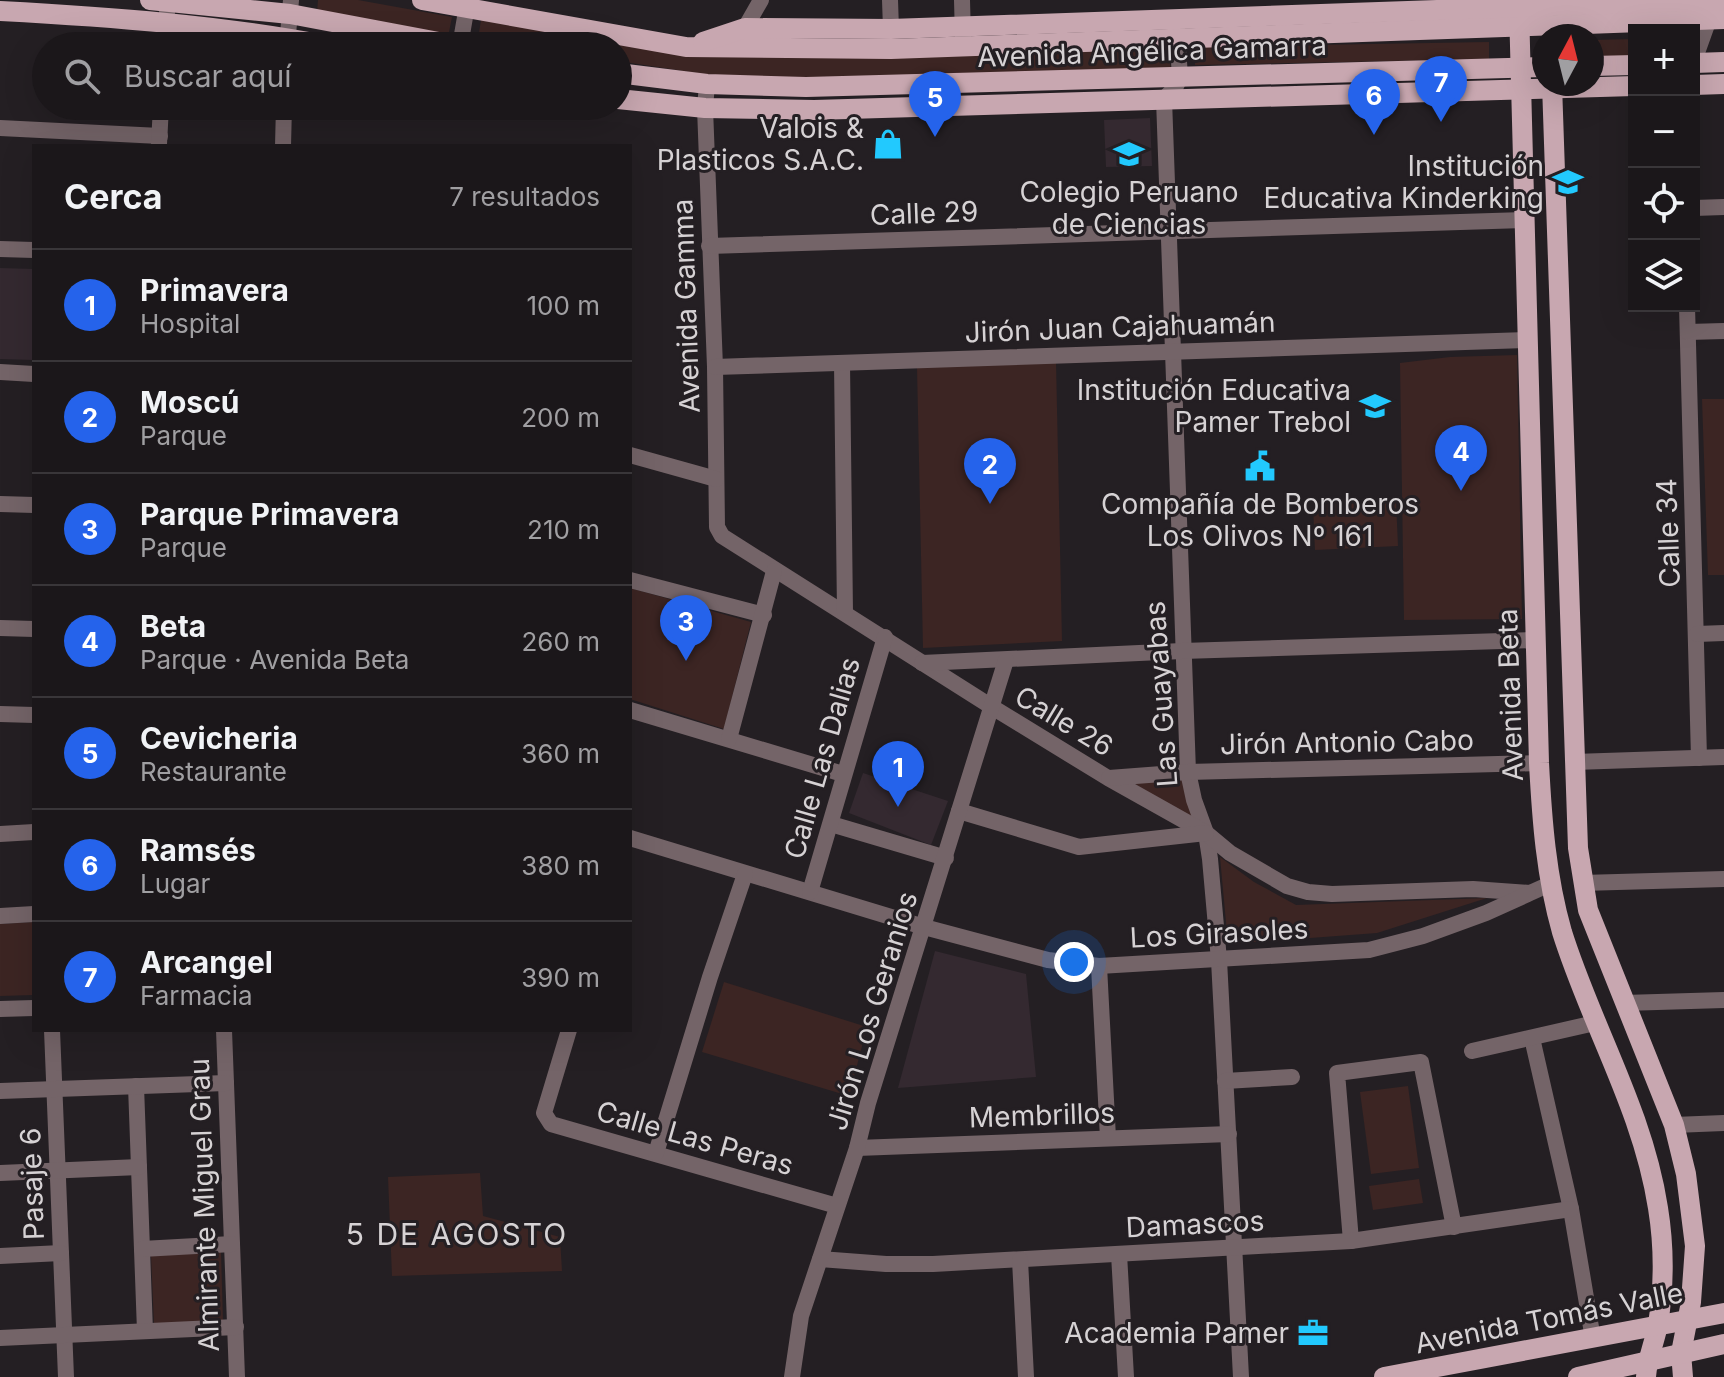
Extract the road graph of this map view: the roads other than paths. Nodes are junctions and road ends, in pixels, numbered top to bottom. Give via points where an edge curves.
1 (422, 0) edge
2 (761, 0) edge
3 (890, 0) edge
4 (962, 0) edge
5 (1724, 0) edge
6 (159, 1) edge
7 (468, 4) edge
8 (7, 7) edge
9 (290, 7) edge
10 (1713, 13) edge
11 (1308, 17) edge
12 (1520, 18) junction
13 (167, 22) junction
14 (1550, 23) edge
15 (745, 28) junction
16 (891, 29) junction
17 (1177, 29) junction
18 (166, 32) edge
19 (227, 32) edge
20 (288, 32) edge
21 (399, 32) edge
22 (463, 32) edge
23 (610, 32) edge
24 (632, 36) edge
25 (963, 36) junction
26 (686, 47) junction
27 (1700, 47) edge
28 (1700, 62) edge
29 (1724, 62) edge
30 (1628, 65) edge
31 (1604, 66) edge
32 (1521, 68) junction
33 (1532, 68) edge
34 (632, 75) edge
35 (1180, 78) junction
36 (707, 84) junction
37 (1724, 84) edge
38 (1700, 85) edge
39 (1604, 86) edge
40 (1628, 86) edge
41 (1532, 89) edge
42 (1521, 90) junction
43 (1552, 96) edge
44 (1164, 99) junction
45 (632, 100) edge
46 (705, 108) junction
47 (160, 120) edge
48 (284, 120) edge
49 (0, 128) edge
50 (159, 141) edge
51 (283, 144) edge
52 (1554, 159) junction
53 (1523, 161) junction
54 (1724, 207) edge
55 (1700, 208) edge
56 (1524, 220) junction
57 (1169, 231) junction
58 (709, 246) junction
59 (0, 249) edge
60 (32, 250) edge
61 (1687, 312) edge
62 (1724, 331) edge
63 (1688, 332) junction
64 (1527, 340) junction
65 (1173, 352) junction
66 (842, 363) junction
67 (715, 367) junction
68 (0, 372) edge
69 (32, 374) edge
70 (632, 456) edge
71 (1565, 478) junction
72 (716, 479) junction
73 (1531, 480) junction
74 (0, 504) edge
75 (32, 505) edge
76 (717, 527) joint
77 (774, 571) junction
78 (632, 581) edge
79 (845, 613) junction
80 (764, 615) junction
81 (0, 628) edge
82 (32, 629) edge
83 (1724, 633) edge
84 (1697, 634) junction
85 (885, 637) junction
86 (1536, 640) junction
87 (1182, 651) junction
88 (1006, 660) junction
89 (922, 663) junction
90 (992, 707) junction
91 (632, 711) edge
92 (0, 714) edge
93 (32, 715) edge
94 (729, 739) junction
95 (1724, 757) edge
96 (1699, 758) junction
97 (1574, 762) junction
98 (1539, 763) junction
99 (1188, 772) junction
100 (843, 774) junction
101 (1108, 778) junction
102 (959, 811) junction
103 (831, 824) junction
104 (32, 832) edge
105 (1206, 833) junction
106 (0, 834) edge
107 (632, 839) edge
108 (946, 858) junction
109 (745, 874) junction
110 (1724, 879) edge
111 (1582, 883) junction
112 (1550, 884) junction
113 (810, 892) junction
114 (1530, 893) junction
115 (32, 914) edge
116 (0, 916) edge
117 (924, 927) junction
118 (1219, 960) junction
119 (1099, 966) junction
120 (1724, 1000) edge
121 (1624, 1003) junction
122 (32, 1008) edge
123 (0, 1009) edge
124 (1595, 1023) junction
125 (52, 1032) edge
126 (224, 1032) edge
127 (568, 1032) edge
128 (1532, 1038) junction
129 (1472, 1051) dead end
130 (1292, 1077) dead end
131 (1225, 1081) junction
132 (226, 1083) junction
133 (136, 1086) junction
134 (54, 1088) junction
135 (0, 1091) edge
136 (1724, 1123) edge
137 (1674, 1125) junction
138 (1229, 1134) junction
139 (1108, 1138) junction
140 (857, 1148) junction
141 (656, 1153) junction
142 (139, 1167) junction
143 (57, 1171) junction
144 (0, 1173) edge
145 (837, 1206) junction
146 (1571, 1209) junction
147 (1454, 1227) junction
148 (1351, 1241) junction
149 (232, 1244) junction
150 (1233, 1248) junction
151 (142, 1249) junction
152 (61, 1253) junction
153 (1119, 1254) junction
154 (0, 1256) edge
155 (820, 1259) junction
156 (1020, 1260) junction
157 (1724, 1313) edge
158 (1688, 1320) junction
159 (1658, 1326) junction
160 (236, 1327) junction
161 (145, 1331) junction
162 (65, 1335) junction
163 (0, 1338) edge
164 (1593, 1339) junction
165 (1724, 1344) edge
166 (1681, 1353) junction
167 (1647, 1369) edge
168 (66, 1377) edge
169 (237, 1377) edge
170 (792, 1377) edge
171 (1026, 1377) edge
172 (1126, 1377) edge
173 (1241, 1377) edge
174 (1384, 1377) edge
175 (1578, 1377) edge
176 (1683, 1377) edge

1 - 7 main road, Avenida Angélica Gamarra
2 - 15 street
3 - 16 street
4 - 25 street
5 - 10 main road, Avenida Angélica Gamarra
6 - 9 main road
6 - 13 street
7 - 22 street
7 - 23 main road, Avenida Angélica Gamarra
8 - 13 main road
9 - 20 street
9 - 21 main road
10 - 14 main road, Avenida Angélica Gamarra via 1592,15
10 - 27 street
11 - 12 main road, Avenida Angélica Gamarra
11 - 17 main road, Avenida Angélica Gamarra
12 - 14 main road, Avenida Angélica Gamarra
12 - 32 main road, Avenida Beta
13 - 18 street
13 - 19 main road
15 - 16 main road, Avenida Angélica Gamarra
15 - 26 main road, Avenida Angélica Gamarra
16 - 25 main road, Avenida Angélica Gamarra
17 - 25 main road, Avenida Angélica Gamarra
17 - 35 street
24 - 26 main road, Avenida Angélica Gamarra
25 - 26 main road, Avenida Angélica Gamarra via 891,49
28 - 29 main road
30 - 31 main road
32 - 33 main road, Avenida Angélica Gamarra
32 - 35 main road, Avenida Angélica Gamarra
32 - 42 main road, Avenida Beta
34 - 36 main road, Avenida Angélica Gamarra
35 - 36 main road, Avenida Angélica Gamarra via 892,86
35 - 44 street
36 - 46 street, Avenida Gamma
37 - 38 main road
39 - 40 main road, Avenida Angélica Gamarra
41 - 42 main road, Avenida Angélica Gamarra
42 - 44 main road, Avenida Angélica Gamarra
42 - 53 main road, Avenida Beta
43 - 52 main road
44 - 46 main road, Avenida Angélica Gamarra
44 - 57 street, Las Guayabas
45 - 46 main road, Avenida Angélica Gamarra
46 - 58 street, Avenida Gamma
47 - 50 street
48 - 51 street
49 - 50 street
52 - 53 main road
52 - 71 main road
53 - 56 main road, Avenida Beta
54 - 55 street
56 - 57 street, Calle 29
56 - 64 main road, Avenida Beta
57 - 58 street, Calle 29
57 - 65 street, Las Guayabas
58 - 67 street, Avenida Gamma
59 - 60 street
61 - 63 street, Calle 34
62 - 63 street
63 - 84 street, Calle 34
64 - 65 street, Jirón Juan Cajahuamán
64 - 73 main road, Avenida Beta
65 - 66 street, Jirón Juan Cajahuamán
65 - 87 street, Las Guayabas
66 - 67 street, Jirón Juan Cajahuamán
66 - 79 street
67 - 72 street, Avenida Gamma
68 - 69 street
70 - 72 street
71 - 73 main road
71 - 97 main road
72 - 76 street, Avenida Gamma
73 - 86 main road, Avenida Beta
74 - 75 street
76 - 77 street, Calle 26 via 722,536
77 - 79 street, Calle 26
77 - 80 street
78 - 80 street
79 - 85 street, Calle 26
80 - 94 street
81 - 82 street
83 - 84 street
84 - 96 street, Calle 34
85 - 89 street, Calle 26
85 - 100 street, Calle Las Dalias
86 - 87 street
86 - 98 main road, Avenida Beta
87 - 88 street
87 - 99 street, Las Guayabas
88 - 89 street
88 - 90 street, Jirón Los Geranios
89 - 90 street, Calle 26
90 - 101 street, Calle 26
90 - 102 street, Jirón Los Geranios
91 - 94 street
92 - 93 street
94 - 100 street
95 - 96 street
96 - 97 street
97 - 111 main road
98 - 99 street, Jirón Antonio Cabo
98 - 112 main road, Avenida Beta
99 - 101 street, Jirón Antonio Cabo
99 - 105 street, Las Guayabas
100 - 103 street, Calle Las Dalias
101 - 105 street, Calle 26
102 - 105 street via 1079,847
102 - 108 street, Jirón Los Geranios
103 - 108 street
103 - 113 street, Calle Las Dalias
104 - 106 street
105 - 114 street, Calle 26 via 1262,873 1308,892
105 - 118 street, Las Guayabas
107 - 109 street, Los Girasoles
108 - 117 street, Jirón Los Geranios
109 - 113 street, Los Girasoles
109 - 141 street
110 - 111 street
111 - 121 main road
112 - 114 street, Calle 26
112 - 124 main road, Avenida Beta
113 - 117 street, Los Girasoles
114 - 118 street, Los Girasoles via 1395,944
115 - 116 street
117 - 119 street, Los Girasoles via 1048,960
117 - 140 street, Jirón Los Geranios
118 - 119 street, Los Girasoles
118 - 131 street, Las Guayabas
119 - 139 street
120 - 121 street
121 - 137 main road
122 - 123 street
124 - 128 street
124 - 159 main road, Avenida Beta via 1636,1118 1658,1208
125 - 134 street, Pasaje 6
126 - 132 street, Almirante Miguel Grau
127 - 141 street, Calle Las Peras via 544,1113 551,1124
128 - 129 street
128 - 146 street
130 - 131 street
131 - 138 street, Las Guayabas
132 - 133 street
132 - 149 street, Almirante Miguel Grau
133 - 134 street
133 - 142 street
134 - 135 street
134 - 143 street, Pasaje 6
136 - 137 street
137 - 158 main road via 1695,1246
138 - 139 street, Membrillos
138 - 150 street, Las Guayabas
139 - 140 street, Membrillos
140 - 145 street, Jirón Los Geranios
141 - 145 street, Calle Las Peras
142 - 143 street
142 - 151 street
143 - 144 street
143 - 152 street, Pasaje 6
145 - 155 street, Jirón Los Geranios
146 - 147 street, Damascos
146 - 164 street
147 - 148 street, Damascos
147 - 148 street via 1421,1062 1337,1073
148 - 150 street, Damascos
149 - 151 street
149 - 160 street, Almirante Miguel Grau
150 - 153 street, Damascos
150 - 173 street, Las Guayabas
151 - 161 street
152 - 154 street
152 - 162 street, Pasaje 6
153 - 156 street, Damascos
153 - 172 street
155 - 156 street, Damascos via 886,1264
155 - 170 street, Jirón Los Geranios via 801,1316
156 - 171 street
157 - 158 main road, Avenida Tomás Valle
158 - 159 main road, Avenida Tomás Valle
158 - 166 main road
159 - 164 main road, Avenida Tomás Valle
159 - 167 main road, Avenida Beta
160 - 161 street
160 - 169 street, Almirante Miguel Grau
161 - 162 street
162 - 163 street
162 - 168 street, Pasaje 6
164 - 174 main road, Avenida Tomás Valle
165 - 166 main road
166 - 167 main road
166 - 176 main road
167 - 175 main road

